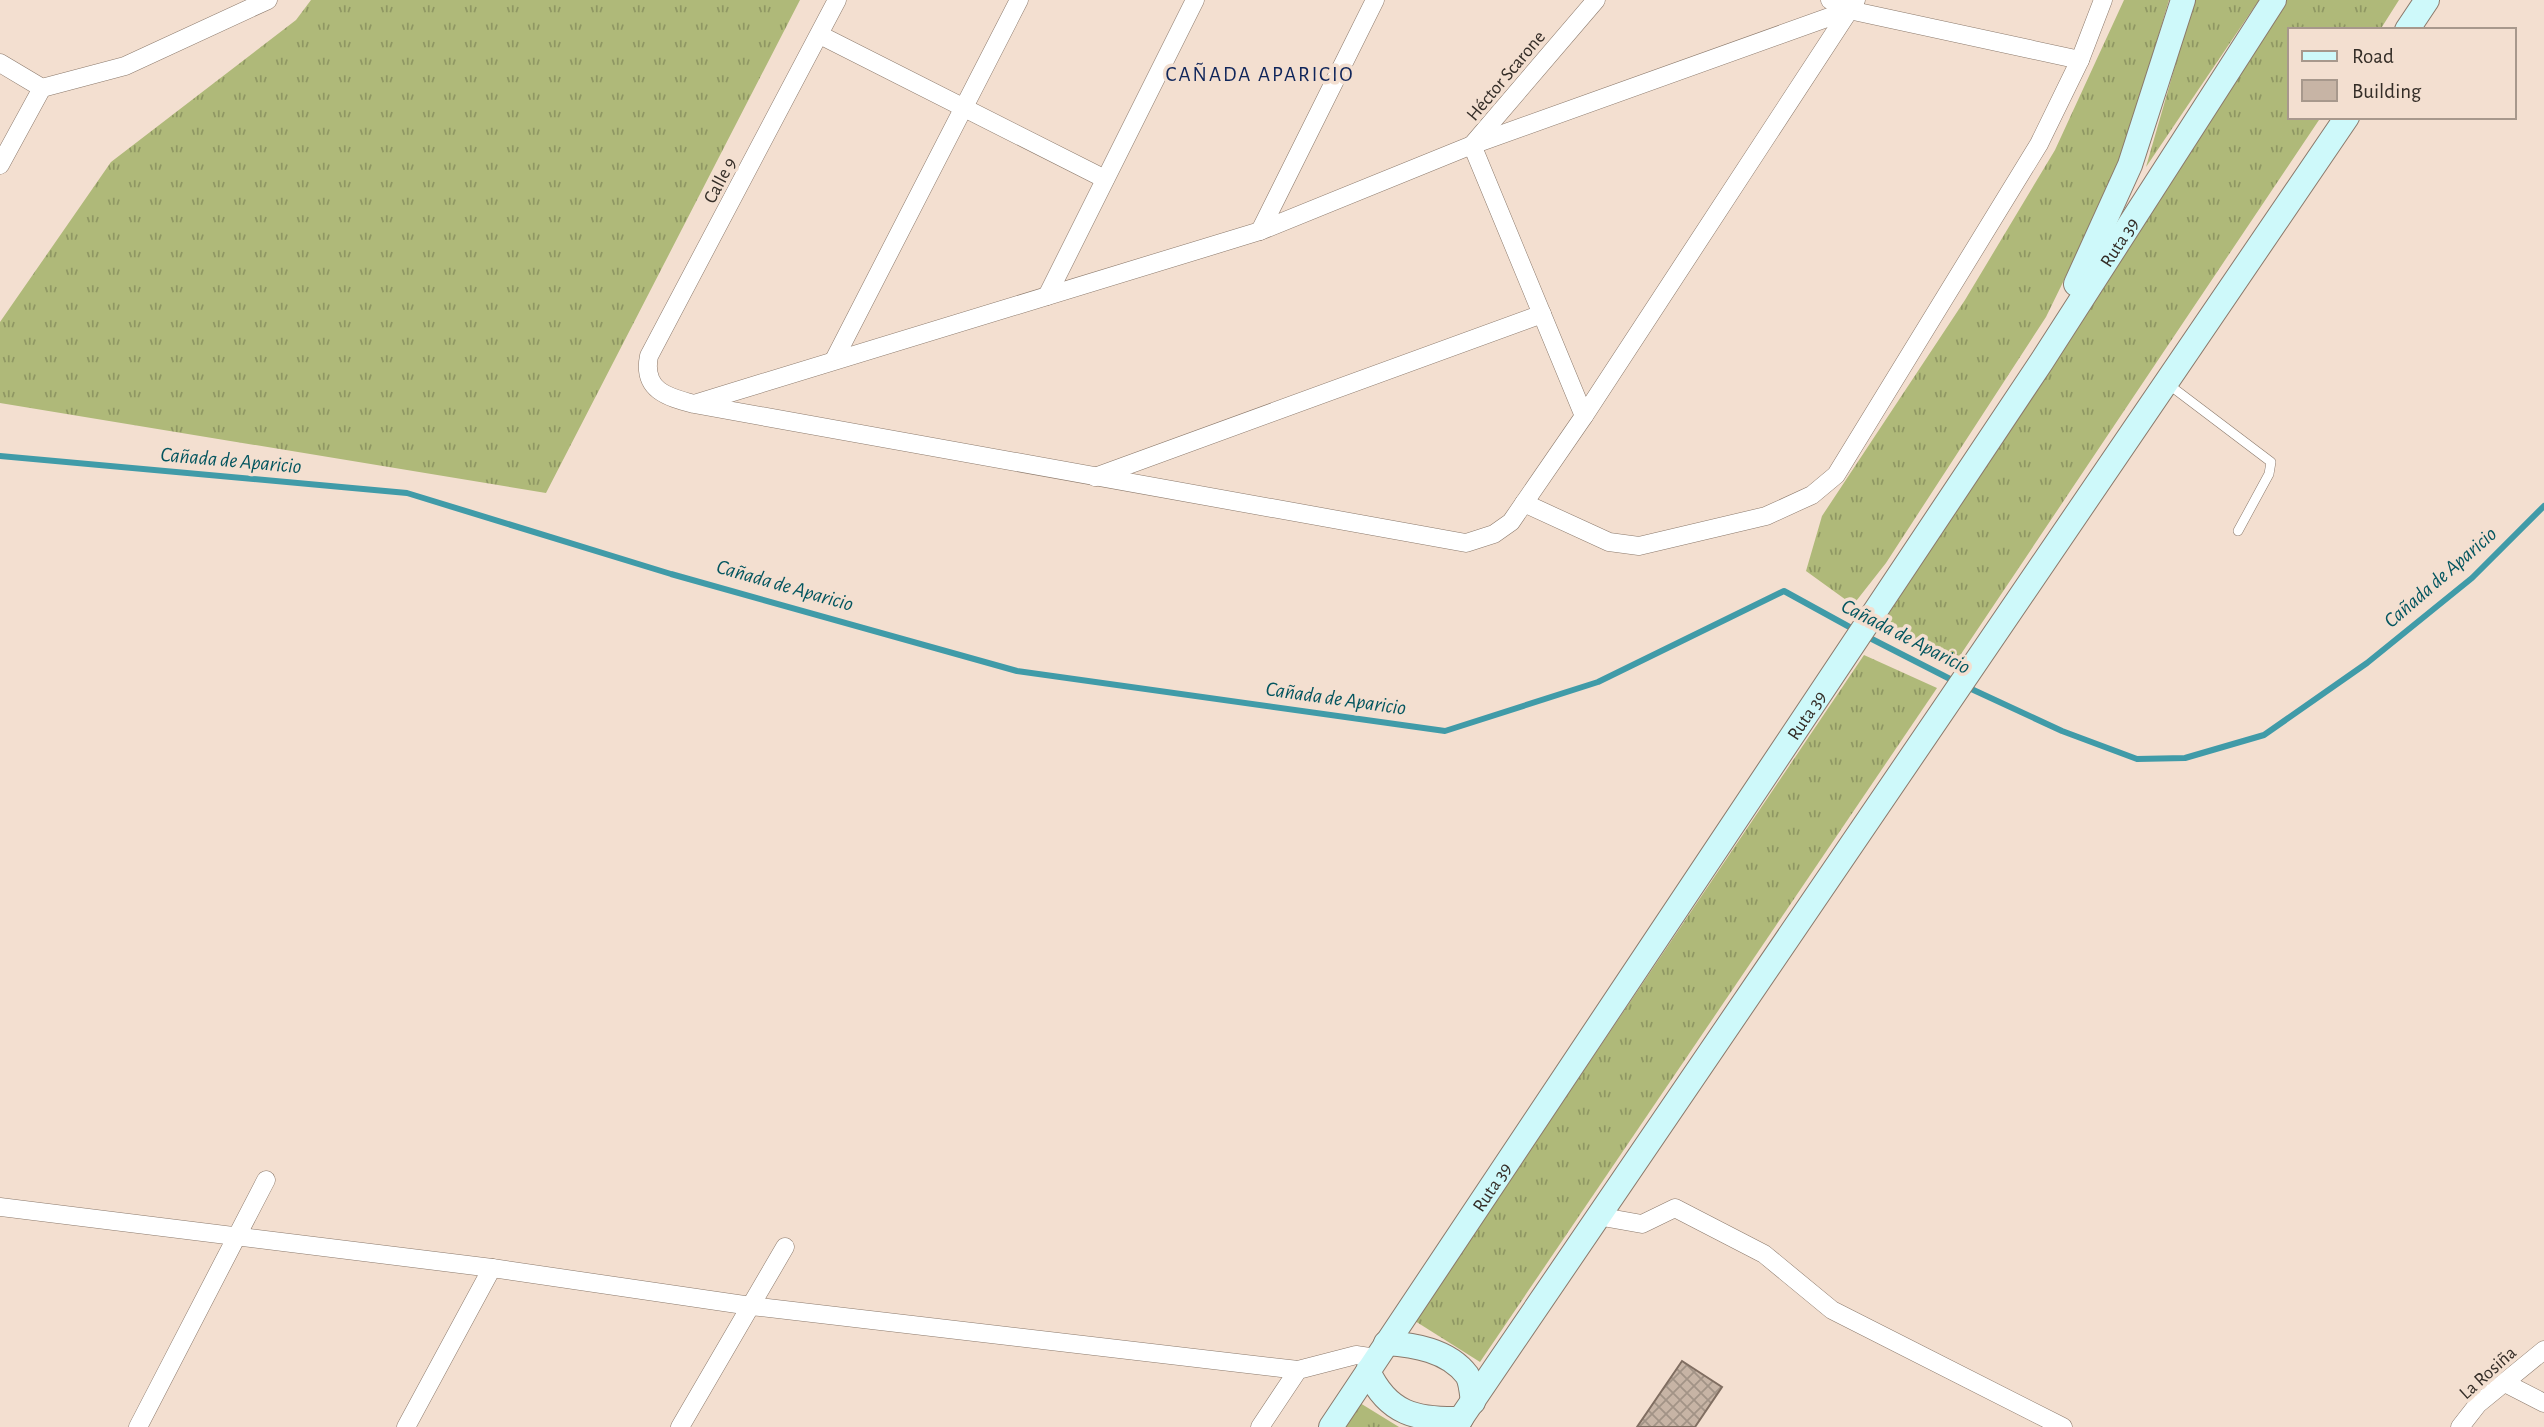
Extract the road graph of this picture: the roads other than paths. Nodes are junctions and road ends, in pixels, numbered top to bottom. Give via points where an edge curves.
1 (268, 0) edge
2 (837, 0) edge
3 (1019, 0) edge
4 (1195, 0) edge
5 (1375, 0) edge
6 (1596, 0) edge
7 (1830, 0) edge
8 (2103, 0) edge
9 (2183, 0) edge
10 (2274, 0) edge
11 (2427, 0) edge
12 (1853, 5) edge
13 (2408, 28) edge
14 (820, 35) junction
15 (2080, 60) junction
16 (0, 63) edge
17 (42, 88) junction
18 (965, 108) junction
19 (2346, 119) edge
20 (1472, 145) junction
21 (0, 165) edge
22 (1105, 179) junction
23 (1260, 231) junction
24 (1047, 296) junction
25 (1542, 314) junction
26 (835, 358) junction
27 (2042, 361) junction
28 (2167, 383) junction
29 (694, 404) junction
30 (1584, 416) junction
31 (1095, 477) junction
32 (1524, 503) junction
33 (2238, 531) dead end
34 (266, 1180) dead end
35 (0, 1207) edge
36 (1597, 1216) junction
37 (236, 1238) junction
38 (785, 1247) dead end
39 (492, 1268) junction
40 (751, 1306) junction
41 (2544, 1350) edge
42 (1377, 1357) junction
43 (1298, 1370) junction
44 (2505, 1383) junction
45 (2544, 1404) edge
46 (1463, 1416) edge
47 (138, 1427) edge
48 (405, 1427) edge
49 (680, 1427) edge
50 (1260, 1427) edge
51 (1331, 1427) edge
52 (2063, 1427) edge
53 (2460, 1427) edge

1 - 17 street via 125,66
2 - 14 street, Calle 9
3 - 18 street
4 - 22 street
5 - 23 street
6 - 20 street, Héctor Scarone
7 - 12 street
8 - 15 street
9 - 27 main road via 2130,165
10 - 27 main road, Ruta 39
11 - 13 main road
12 - 15 street
12 - 20 street
12 - 30 street
14 - 18 street
14 - 29 street, Calle 9 via 649,356 650,381 665,395
15 - 32 street via 2039,144 1836,475 1812,495 1766,516 1639,546 1609,542
16 - 17 street
17 - 21 street
18 - 22 street
18 - 26 street
19 - 28 main road
20 - 23 street
20 - 25 street
22 - 24 street
23 - 24 street
24 - 26 street
25 - 30 street
25 - 31 street
26 - 29 street
27 - 42 main road, Ruta 39
28 - 33 lane via 2271,462
28 - 36 main road
29 - 31 street
30 - 32 street
31 - 32 street via 1466,543 1511,522
34 - 37 street
35 - 37 street
36 - 46 main road
36 - 52 street via 1642,1223 1675,1208 1764,1254 1832,1310
37 - 39 street
37 - 47 street
38 - 40 street
39 - 40 street
39 - 48 street
40 - 43 street
40 - 49 street
41 - 44 street, La Rosiña
42 - 43 street via 1356,1355
42 - 46 main road via 1378,1393 1401,1410 1426,1420
42 - 46 main road via 1419,1345 1444,1357 1468,1376
42 - 51 main road, Ruta 39
43 - 50 street
44 - 45 street
44 - 53 street, La Rosiña via 2478,1404

